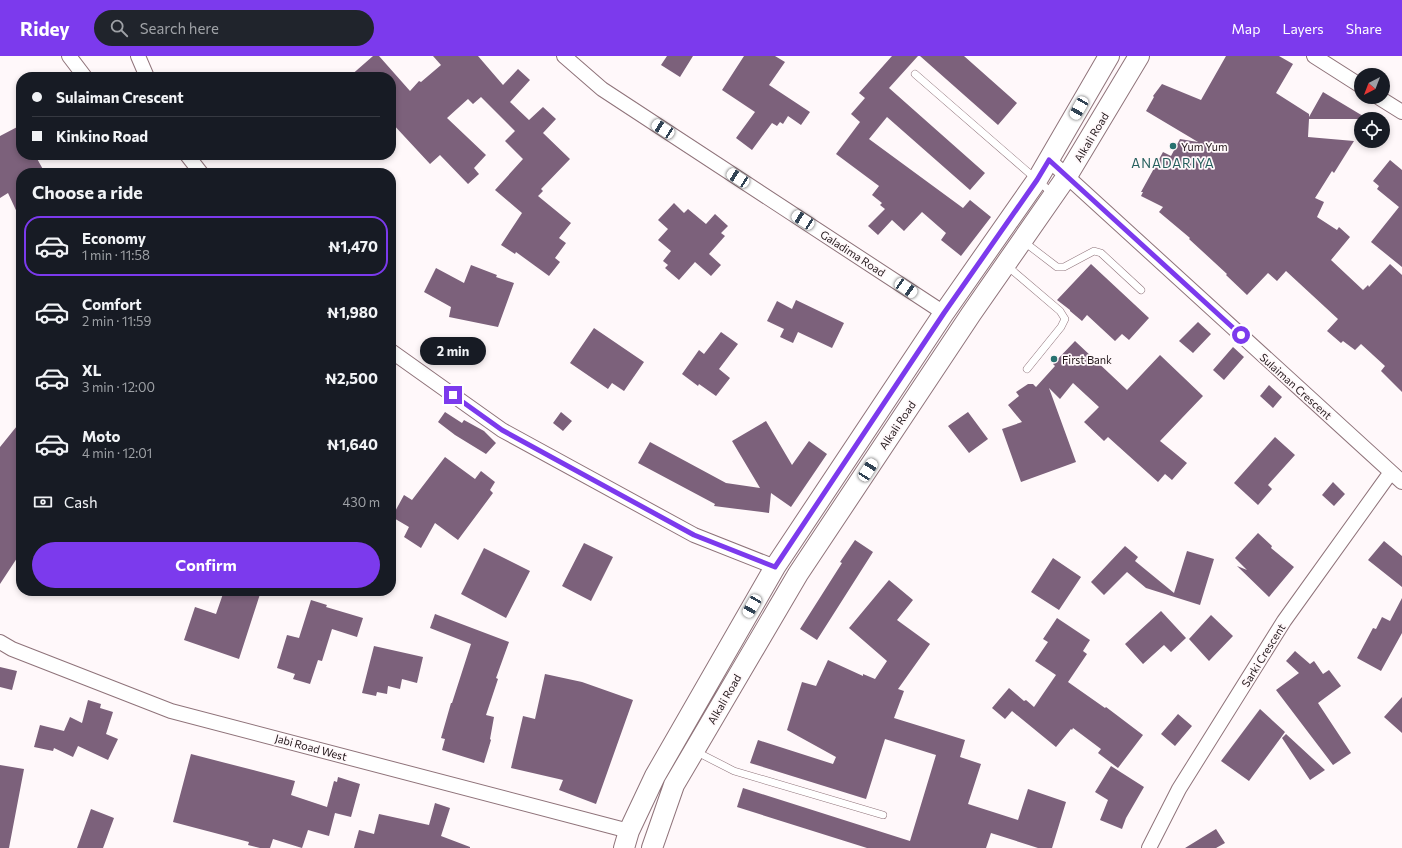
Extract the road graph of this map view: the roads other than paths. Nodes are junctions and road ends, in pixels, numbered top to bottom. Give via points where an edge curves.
1 (70, 56) edge
2 (138, 56) edge
3 (564, 56) edge
4 (1109, 56) edge
5 (1139, 56) edge
6 (1314, 56) edge
7 (81, 72) edge
8 (145, 72) edge
9 (915, 74) dead end
10 (1354, 82) edge
11 (1389, 104) edge
12 (1402, 112) edge
13 (191, 160) edge
14 (1049, 160) junction
15 (197, 168) edge
16 (1068, 176) junction
17 (1037, 180) junction
18 (1054, 195) junction
19 (1022, 241) junction
20 (1005, 265) junction
21 (1141, 290) dead end
22 (944, 313) junction
23 (396, 355) edge
24 (1027, 370) dead end
25 (1391, 472) junction
26 (1402, 482) edge
27 (775, 567) junction
28 (0, 642) edge
29 (694, 751) junction
30 (883, 815) dead end
31 (627, 839) edge
32 (652, 848) edge
33 (1149, 848) edge

1 - 7 street
2 - 8 street
3 - 22 street, Galadima Road via 602,89
4 - 14 main road, Alkali Road
5 - 16 main road, Alkali Road
6 - 10 street
9 - 17 lane
11 - 12 street
13 - 15 street
14 - 16 street, Sulaiman Crescent
14 - 17 main road, Alkali Road
16 - 18 main road, Alkali Road
16 - 25 street, Sulaiman Crescent
17 - 18 lane
17 - 22 main road, Alkali Road
18 - 19 main road, Alkali Road
19 - 20 main road, Alkali Road
19 - 21 lane via 1057,267 1064,267 1094,251 1101,253
20 - 24 lane via 1060,311 1065,319
20 - 29 main road, Alkali Road via 798,574
22 - 27 main road, Alkali Road
23 - 27 street via 502,430 694,535
25 - 26 street, Sulaiman Crescent
25 - 33 street, Sarki Crescent via 1284,621 1179,788
27 - 31 main road, Alkali Road via 655,776
28 - 31 street, Jabi Road West via 12,649 171,711
29 - 30 lane via 734,771
29 - 32 main road, Alkali Road via 674,786

